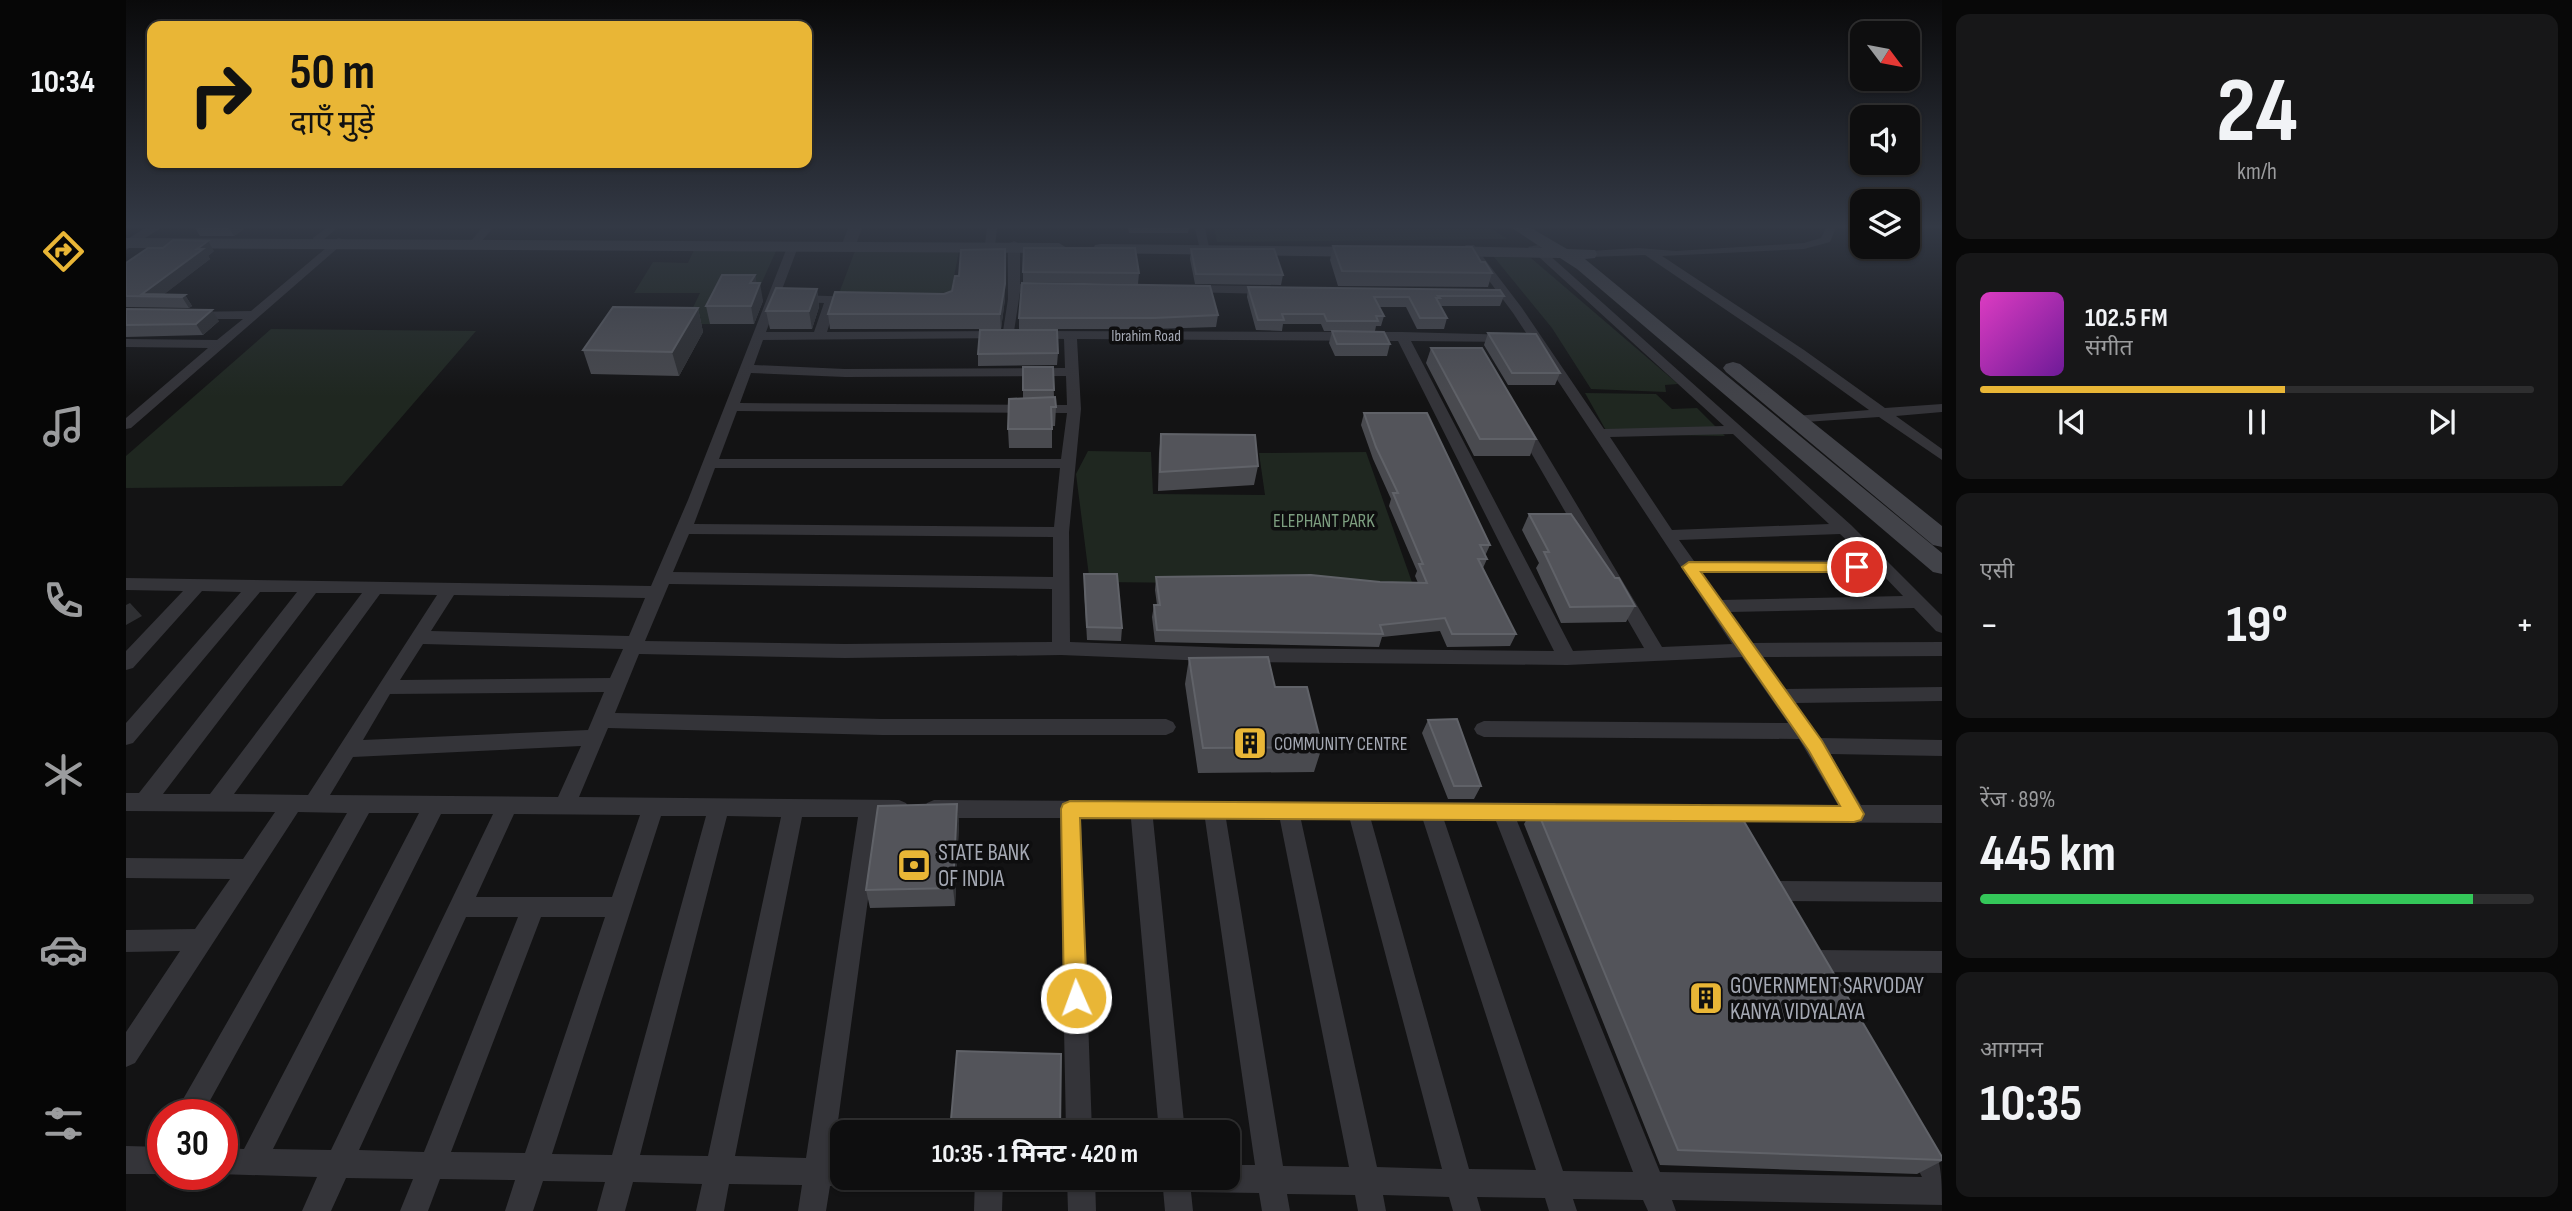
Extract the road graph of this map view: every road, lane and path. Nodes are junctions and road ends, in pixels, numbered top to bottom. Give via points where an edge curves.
1 (287, 285) edge
2 (778, 285) edge
3 (1014, 285) edge
4 (1493, 285) edge
5 (1595, 285) edge
6 (1606, 285) edge
7 (1630, 285) edge
8 (1695, 285) edge
9 (1014, 288) junction
10 (1053, 288) edge
11 (1176, 289) edge
12 (1285, 290) edge
13 (772, 299) junction
14 (831, 299) junction
15 (867, 300) edge
16 (178, 314) edge
17 (255, 315) junction
18 (1009, 335) junction
19 (1070, 335) junction
20 (758, 336) junction
21 (819, 336) junction
22 (1402, 336) junction
23 (1470, 337) junction
24 (1535, 339) junction
25 (126, 343) edge
26 (222, 344) junction
27 (1483, 358) edge
28 (746, 369) junction
29 (1071, 372) junction
30 (731, 407) junction
31 (1942, 408) edge
32 (1074, 409) junction
33 (1514, 411) edge
34 (133, 413) edge
35 (1883, 413) junction
36 (1795, 420) junction
37 (126, 425) edge
38 (1737, 430) junction
39 (1599, 433) junction
40 (1942, 456) edge
41 (1070, 463) junction
42 (710, 464) junction
43 (684, 528) junction
44 (1845, 529) junction
45 (1061, 532) junction
46 (1668, 535) junction
47 (1942, 538) edge
48 (1884, 566) junction
49 (1942, 566) edge
50 (1689, 567) junction
51 (1060, 583) junction
52 (126, 584) edge
53 (198, 585) junction
54 (661, 585) junction
55 (255, 586) junction
56 (311, 587) junction
57 (375, 588) junction
58 (450, 588) junction
59 (1917, 602) junction
60 (1715, 606) junction
61 (1942, 627) edge
62 (419, 637) junction
63 (635, 645) junction
64 (1061, 648) junction
65 (1942, 649) edge
66 (1748, 650) junction
67 (1657, 654) junction
68 (1567, 657) junction
69 (126, 663) edge
70 (616, 685) junction
71 (385, 687) junction
72 (1942, 694) edge
73 (1780, 696) junction
74 (1166, 727) dead end
75 (596, 729) junction
76 (1484, 729) dead end
77 (126, 737) edge
78 (1810, 739) junction
79 (1942, 748) edge
80 (347, 749) junction
81 (135, 803) edge
82 (215, 804) junction
83 (302, 805) junction
84 (363, 805) junction
85 (434, 806) junction
86 (507, 806) junction
87 (565, 806) junction
88 (653, 807) junction
89 (719, 807) junction
90 (793, 808) junction
91 (870, 808) junction
92 (1070, 809) junction
93 (1141, 810) junction
94 (1214, 810) junction
95 (1289, 811) junction
96 (1357, 811) junction
97 (1431, 812) junction
98 (1503, 812) junction
99 (1573, 813) edge
100 (1698, 813) edge
101 (1726, 813) junction
102 (1854, 814) junction
103 (1942, 814) edge
104 (1739, 836) edge
105 (126, 868) edge
106 (246, 869) junction
107 (1759, 869) edge
108 (1772, 891) junction
109 (1942, 892) edge
110 (460, 907) junction
111 (534, 907) junction
112 (620, 907) junction
113 (1785, 915) edge
114 (1799, 938) edge
115 (126, 940) edge
116 (200, 940) junction
117 (1812, 961) junction
118 (1942, 962) edge
119 (1826, 985) edge
120 (126, 1054) edge
121 (196, 1099) edge
122 (836, 1120) edge
123 (1079, 1120) edge
124 (1171, 1120) edge
125 (1908, 1126) edge
126 (147, 1159) edge
127 (126, 1160) edge
128 (238, 1162) edge
129 (252, 1162) junction
130 (339, 1164) junction
131 (432, 1165) junction
132 (534, 1167) junction
133 (623, 1168) junction
134 (718, 1170) junction
135 (830, 1172) edge
136 (1240, 1179) edge
137 (1271, 1180) junction
138 (1366, 1181) junction
139 (1459, 1182) junction
140 (1554, 1184) junction
141 (1942, 1184) edge
142 (989, 1190) edge
143 (1081, 1190) edge
144 (1178, 1190) edge
145 (1942, 1191) edge
146 (1657, 1199) edge
147 (316, 1211) edge
148 (414, 1211) edge
149 (519, 1211) edge
150 (611, 1211) edge
151 (710, 1211) edge
152 (812, 1211) edge
153 (988, 1211) edge
154 (1082, 1211) edge
155 (1179, 1211) edge
156 (1276, 1211) edge
157 (1372, 1211) edge
158 (1467, 1211) edge
159 (1563, 1211) edge

1 - 17 street
2 - 13 street
3 - 9 street
4 - 24 street
5 - 38 street
6 - 49 main road
7 - 36 main road
8 - 35 street
9 - 10 street
9 - 18 street
11 - 12 street
13 - 14 street
13 - 20 street
14 - 15 street
14 - 21 street
16 - 17 street
17 - 26 street
18 - 19 street, Ibrahim Road
18 - 21 street, Ibrahim Road
19 - 22 street, Ibrahim Road
19 - 29 street
20 - 21 street, Ibrahim Road
20 - 28 street
22 - 23 street, Ibrahim Road
22 - 68 street
23 - 24 street, Ibrahim Road
23 - 27 street
24 - 39 street
25 - 26 street
26 - 34 street
28 - 29 street
28 - 30 street
29 - 32 street
30 - 32 street
30 - 42 street
31 - 35 street
32 - 41 street
33 - 67 street
34 - 37 street
35 - 36 street
35 - 40 street
36 - 47 main road
38 - 39 street
38 - 44 street
39 - 46 street
41 - 42 street
41 - 45 street
42 - 43 street
43 - 45 street
43 - 54 street
44 - 46 street
44 - 48 street
45 - 51 street
46 - 50 street
48 - 50 street
48 - 59 street
50 - 60 street
51 - 54 street
51 - 64 street
52 - 53 street
53 - 55 street
53 - 69 street
54 - 58 street
54 - 63 street
55 - 56 street
55 - 77 street
56 - 57 street
56 - 81 street
57 - 58 street
57 - 82 street
58 - 62 street
59 - 60 street
59 - 61 street
60 - 66 street
62 - 63 street
62 - 71 street
63 - 64 street via 845,651
63 - 70 street
64 - 68 street via 1235,655
65 - 66 street
66 - 67 street
66 - 73 street
67 - 68 street
70 - 71 street
70 - 75 street
71 - 80 street
72 - 73 street
73 - 78 street
74 - 75 street
75 - 80 street
75 - 87 street
76 - 78 street
78 - 79 street
78 - 102 street
80 - 83 street
81 - 82 street
82 - 83 street
83 - 84 street
83 - 106 street
84 - 85 street
84 - 121 street
85 - 86 street
85 - 129 street
86 - 87 street
86 - 110 street
87 - 88 street
88 - 89 street
88 - 112 street
89 - 90 street
89 - 133 street
90 - 91 street
90 - 134 street
91 - 92 street
91 - 122 street
92 - 93 street
92 - 123 street
93 - 94 street
93 - 124 street
94 - 95 street
94 - 137 street
95 - 96 street
95 - 138 street
96 - 97 street
96 - 139 street
97 - 98 street
97 - 140 street
98 - 99 street
98 - 146 street
100 - 101 street
101 - 102 street
101 - 104 street
102 - 103 street
105 - 106 street
106 - 116 street
107 - 108 street
108 - 109 street
108 - 113 street
110 - 111 street
110 - 130 street
111 - 112 street
111 - 131 street
112 - 132 street
114 - 117 street
115 - 116 street
116 - 120 street
117 - 118 street
117 - 119 street
125 - 141 street
126 - 127 street
128 - 129 street
129 - 130 street
130 - 131 street
130 - 147 street
131 - 132 street
131 - 148 street
132 - 133 street
132 - 149 street
133 - 134 street
133 - 150 street
134 - 135 street
134 - 151 street
135 - 152 street
136 - 137 street
137 - 138 street
137 - 156 street
138 - 139 street
138 - 157 street
139 - 140 street
139 - 158 street
140 - 146 street
140 - 159 street
142 - 153 street
143 - 154 street
144 - 155 street
145 - 146 street

